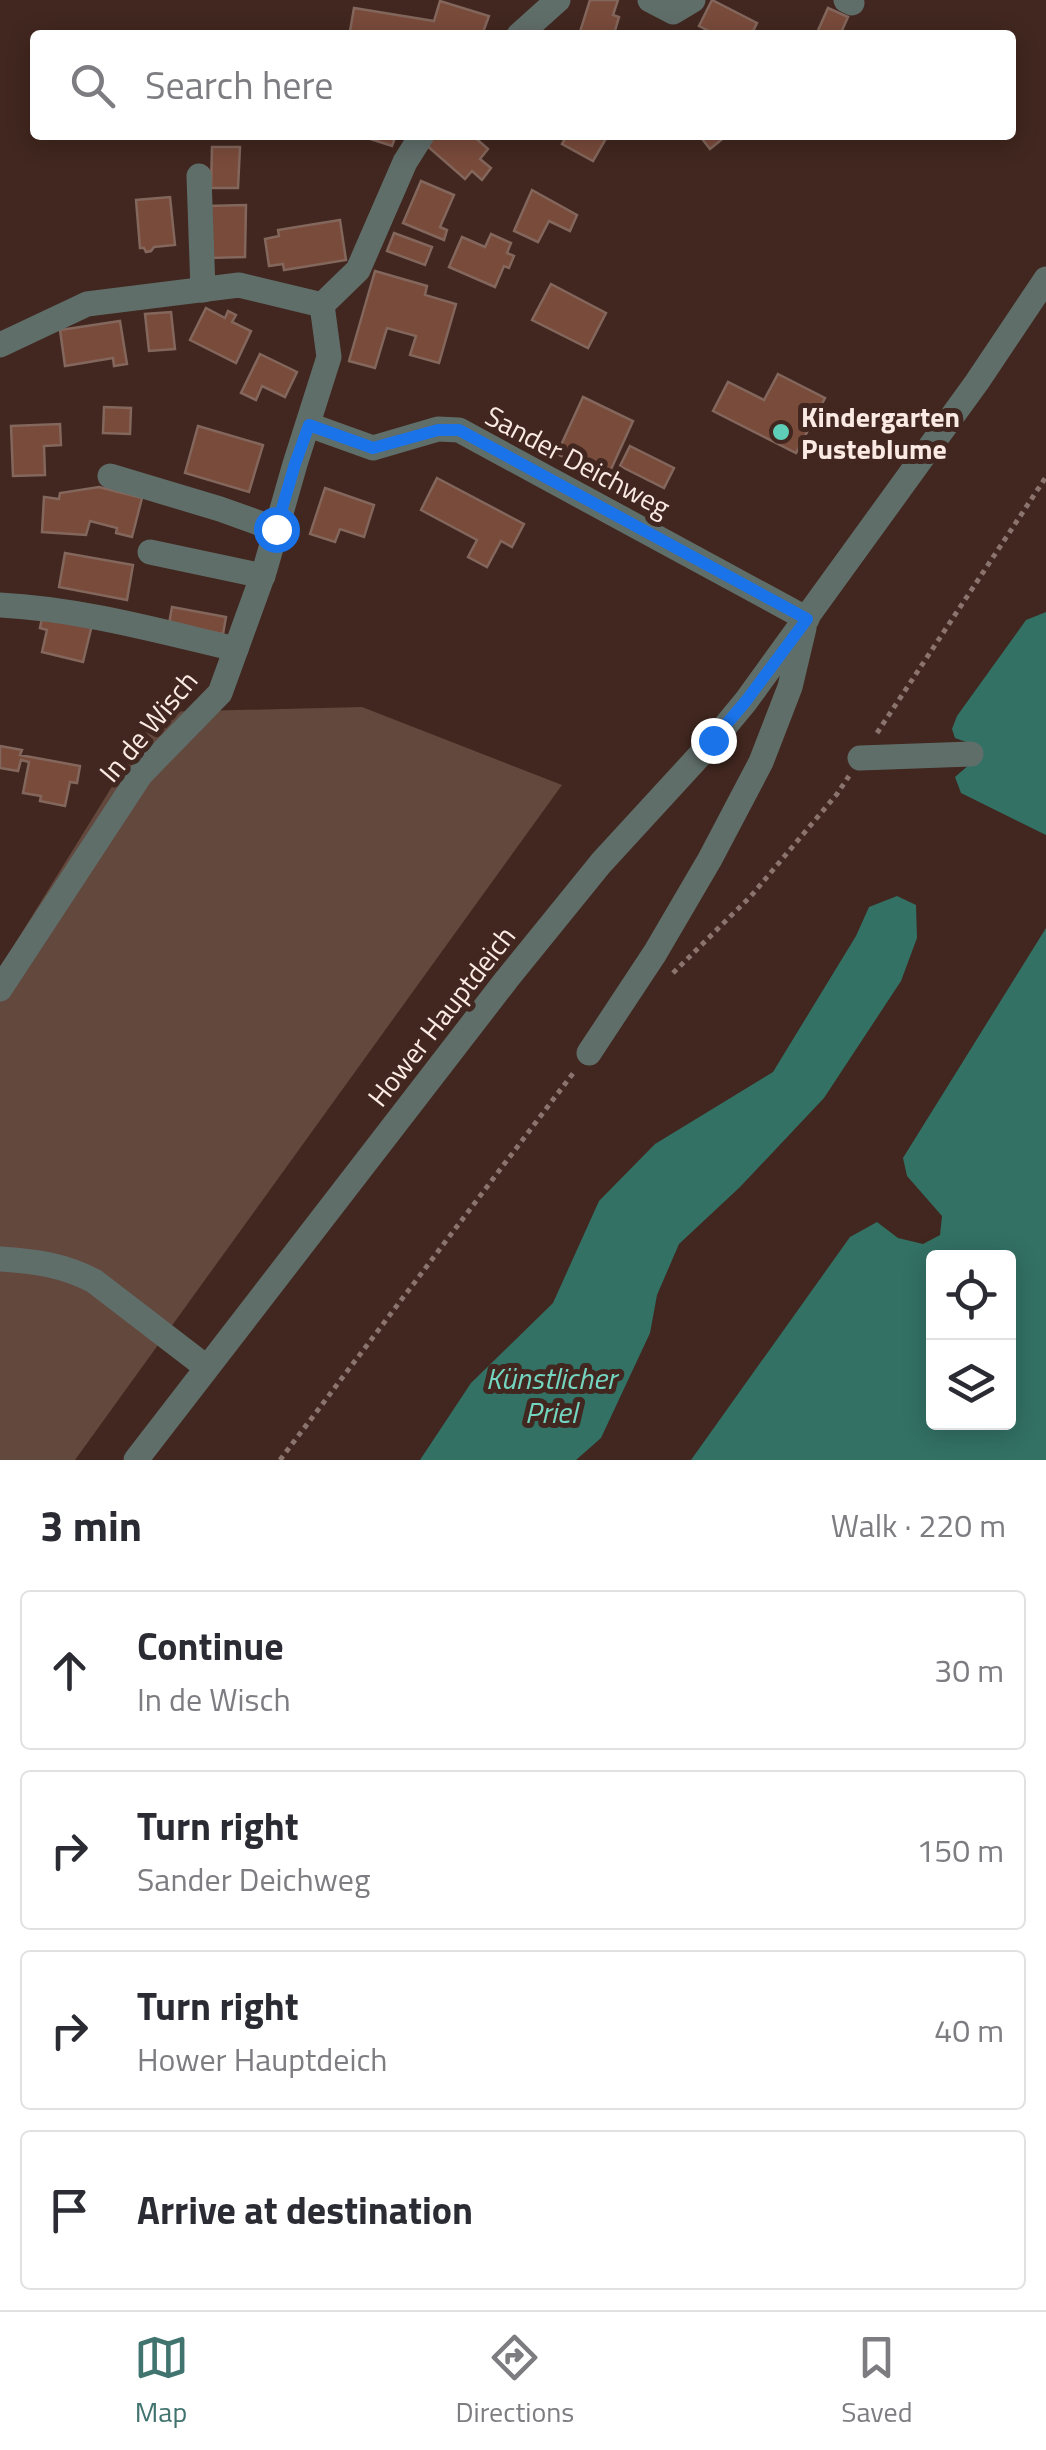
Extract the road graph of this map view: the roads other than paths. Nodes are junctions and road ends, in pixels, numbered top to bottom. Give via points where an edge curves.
1 (558, 0) edge
2 (650, 0) edge
3 (693, 0) edge
4 (524, 30) edge
5 (419, 140) edge
6 (199, 176) dead end
7 (1046, 279) edge
8 (202, 290) junction
9 (322, 305) junction
10 (0, 345) edge
11 (309, 425) junction
12 (110, 476) dead end
13 (276, 529) junction
14 (150, 552) dead end
15 (263, 576) junction
16 (0, 606) edge
17 (807, 619) junction
18 (236, 649) junction
19 (970, 754) dead end
20 (860, 758) dead end
21 (0, 989) edge
22 (589, 1052) dead end
23 (0, 1260) edge
24 (206, 1368) junction
25 (136, 1460) edge

1 - 4 street
2 - 3 street via 674,12
5 - 9 street via 358,270
6 - 8 street
7 - 17 street, Hower Hauptdeich
8 - 9 street via 239,286
8 - 10 street via 87,304
9 - 11 street, In de Wisch via 329,357
11 - 13 street, In de Wisch
11 - 17 street, Sander Deichweg via 373,448 459,430
12 - 13 street
13 - 15 street, In de Wisch
14 - 15 street
15 - 18 street, In de Wisch
16 - 18 street via 42,608
17 - 22 street via 761,762 655,953
17 - 24 street, Hower Hauptdeich via 735,714 519,964
18 - 21 street, In de Wisch via 220,693 141,774
19 - 20 street
23 - 24 street via 77,1272
24 - 25 street, Hower Hauptdeich

